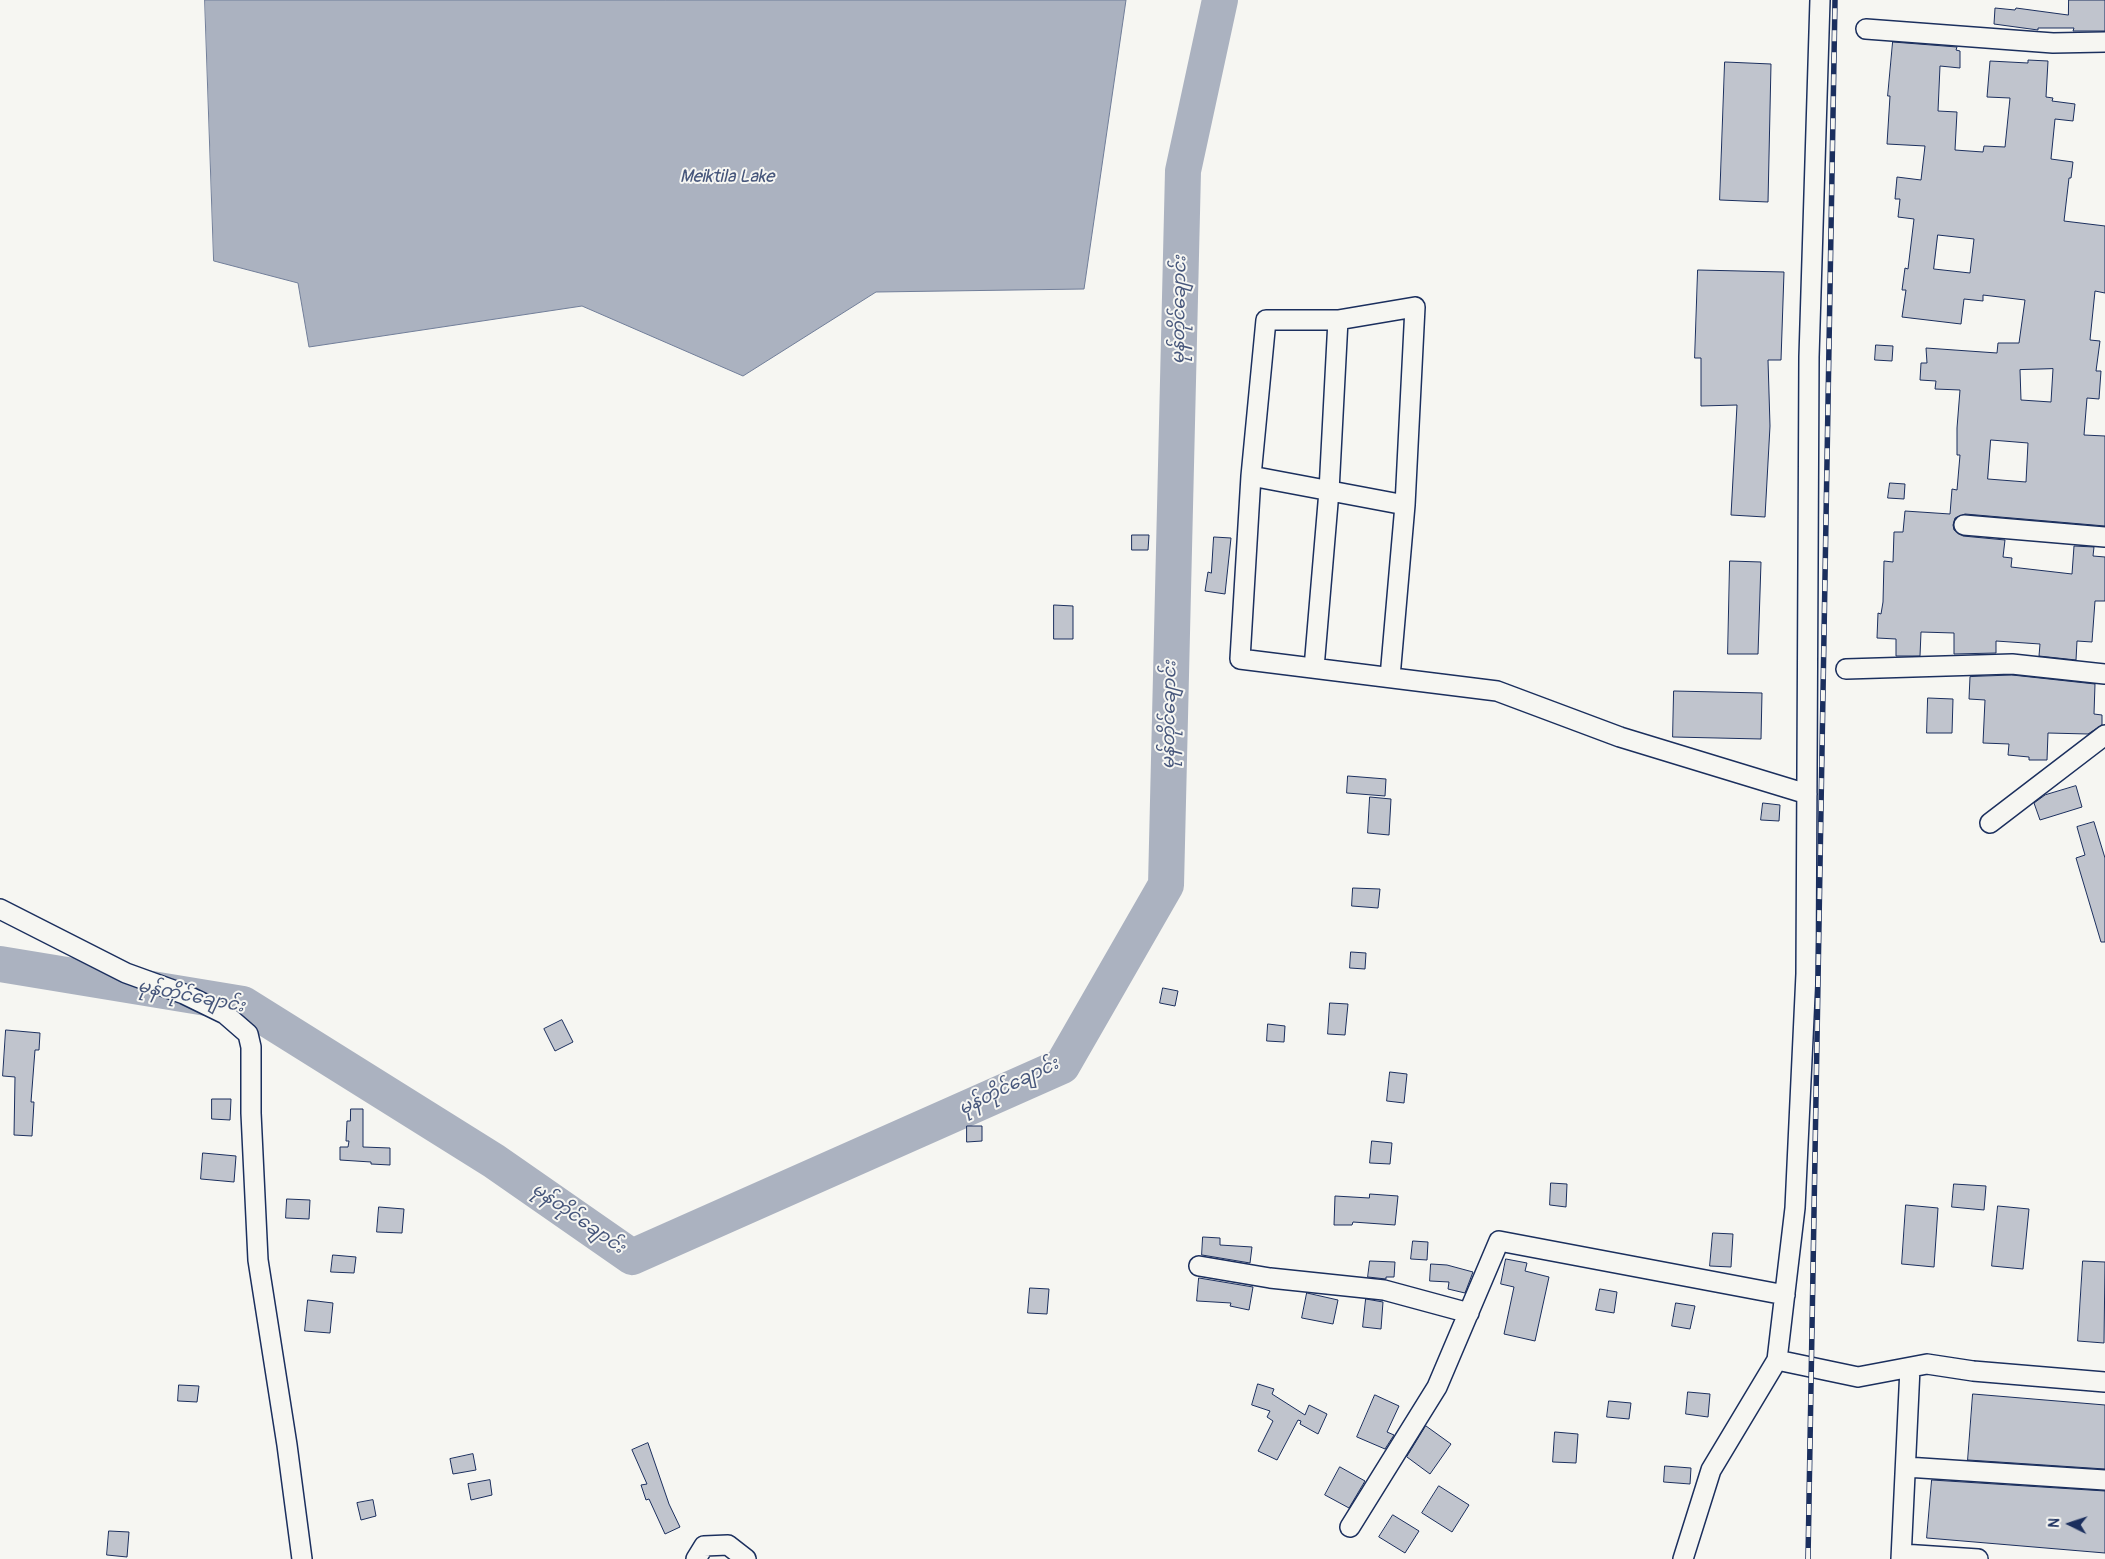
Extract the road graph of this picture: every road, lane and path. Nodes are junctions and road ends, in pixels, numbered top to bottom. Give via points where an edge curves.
1 (1820, 0) edge
2 (1866, 29) dead end
3 (2105, 42) edge
4 (1338, 320) junction
5 (1251, 476) junction
6 (1329, 491) junction
7 (1405, 505) junction
8 (1964, 525) dead end
9 (2105, 537) edge
10 (1314, 668) junction
11 (1846, 669) dead end
12 (2105, 674) edge
13 (1390, 677) junction
14 (2105, 735) edge
15 (1807, 794) junction
16 (1990, 823) dead end
17 (0, 909) edge
18 (1199, 1266) dead end
19 (1785, 1295) junction
20 (1469, 1313) junction
21 (1777, 1360) junction
22 (1910, 1368) junction
23 (2105, 1382) edge
24 (1906, 1467) junction
25 (2105, 1480) edge
26 (1350, 1527) dead end
27 (1901, 1557) edge
28 (302, 1559) edge
29 (696, 1559) edge
30 (746, 1559) edge
31 (1683, 1559) edge
32 (1978, 1559) edge

1 - 15 street via 1809,357
2 - 3 street via 2053,43
4 - 5 street via 1266,320
4 - 6 street
4 - 7 street via 1415,307
5 - 6 street
5 - 10 street via 1240,659
6 - 7 street
6 - 10 street
7 - 13 street
8 - 9 street
10 - 13 street
11 - 12 street via 2012,664
13 - 15 street via 1497,691 1620,737
14 - 16 street
15 - 19 street via 1806,974 1796,1208
17 - 28 street via 126,972 184,994 224,1014 248,1034 258,1260
18 - 20 street via 1270,1278 1384,1290
19 - 20 street via 1499,1241
19 - 21 street
20 - 26 street via 1437,1387
21 - 22 street via 1858,1377
21 - 31 street via 1711,1470
22 - 23 street via 1927,1364
22 - 24 street
24 - 25 street
24 - 27 street
27 - 32 street
29 - 30 street via 704,1546 728,1545

